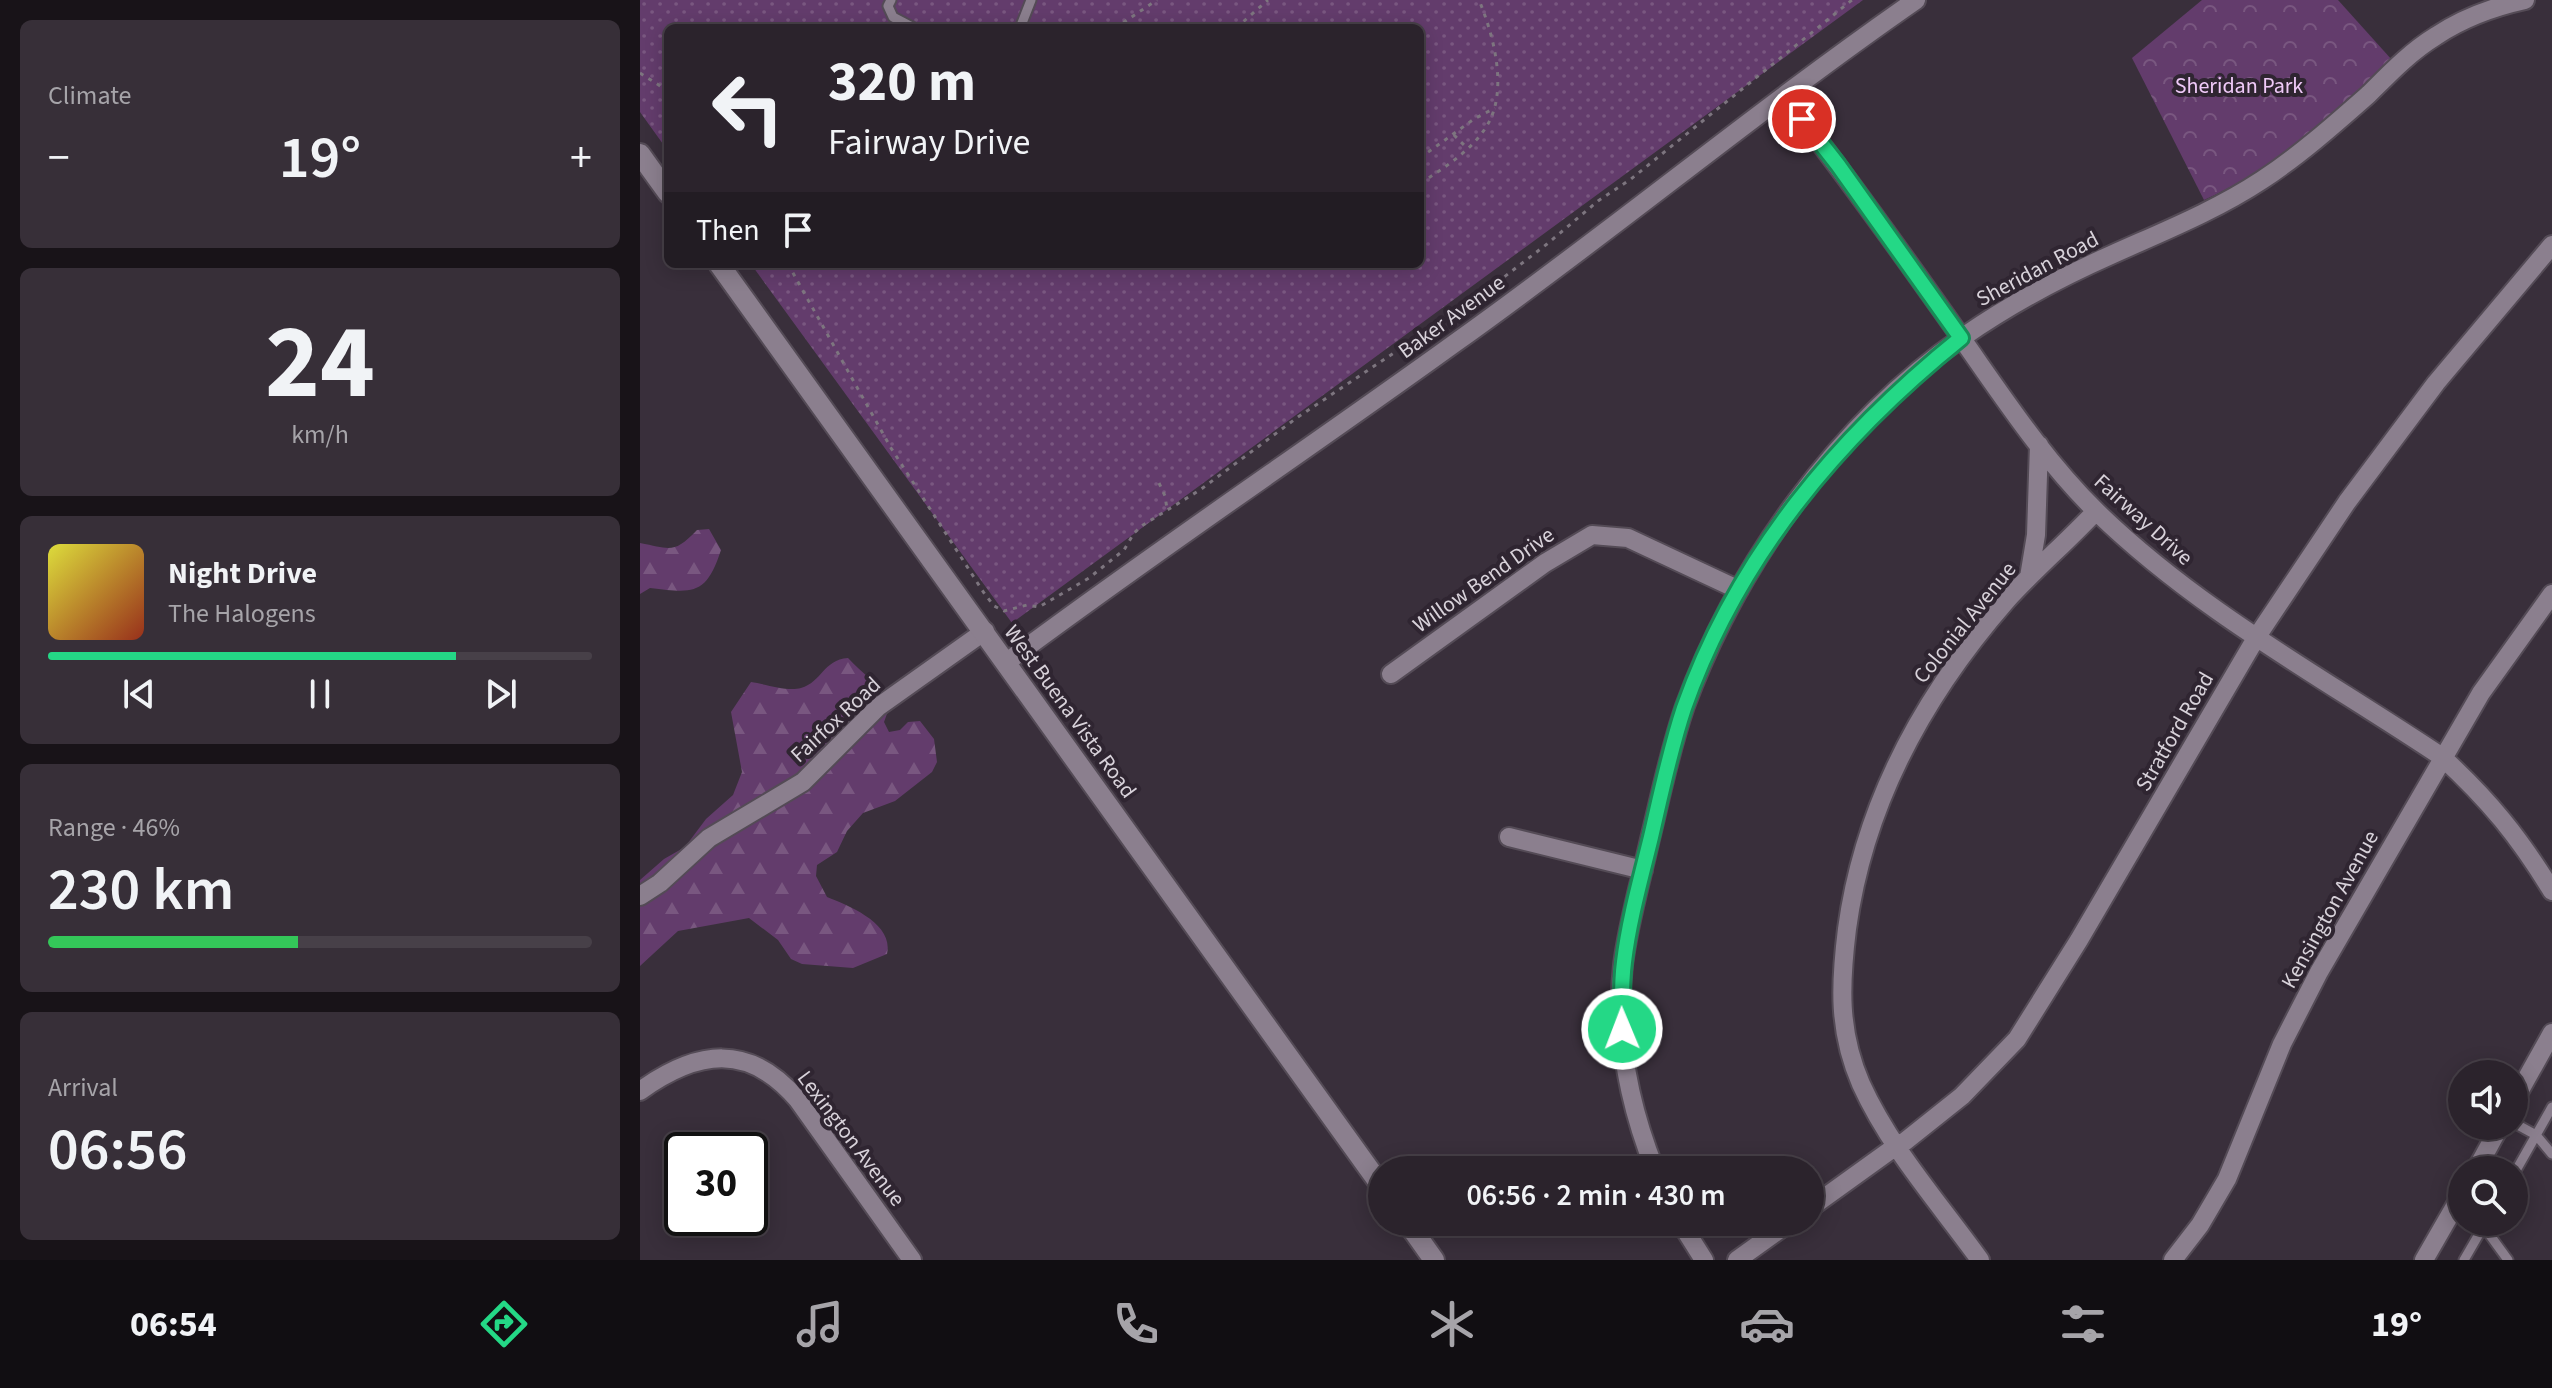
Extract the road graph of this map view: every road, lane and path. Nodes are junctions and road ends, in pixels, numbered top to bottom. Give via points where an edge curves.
1 (891, 0) edge
2 (1031, 0) edge
3 (1157, 0) edge
4 (1268, 0) edge
5 (1479, 0) edge
6 (1852, 0) edge
7 (1916, 0) edge
8 (2525, 0) edge
9 (906, 24) edge
10 (1022, 24) edge
11 (1121, 24) edge
12 (1241, 24) edge
13 (640, 73) edge
14 (664, 88) edge
15 (1785, 97) junction
16 (1495, 108) junction
17 (1454, 135) junction
18 (1467, 148) junction
19 (640, 154) edge
20 (1424, 155) edge
21 (1424, 178) edge
22 (664, 187) edge
23 (2552, 245) edge
24 (722, 268) edge
25 (790, 268) edge
26 (1961, 338) junction
27 (2039, 445) junction
28 (1159, 483) dead end
29 (1167, 509) junction
30 (2096, 511) junction
31 (2029, 577) junction
32 (1739, 590) junction
33 (2552, 594) edge
34 (985, 631) junction
35 (2256, 638) junction
36 (1007, 662) junction
37 (1391, 674) dead end
38 (2442, 757) junction
39 (1509, 837) dead end
40 (1643, 870) junction
41 (2552, 891) edge
42 (640, 896) edge
43 (2552, 1033) edge
44 (2528, 1076) edge
45 (640, 1091) edge
46 (2552, 1107) edge
47 (2528, 1131) edge
48 (2536, 1135) junction
49 (1898, 1147) junction
50 (2552, 1154) edge
51 (1650, 1156) edge
52 (2524, 1156) edge
53 (1368, 1167) edge
54 (1824, 1198) edge
55 (2448, 1221) edge
56 (1417, 1236) edge
57 (1689, 1236) edge
58 (1770, 1236) edge
59 (2478, 1236) edge
60 (2493, 1236) edge
61 (912, 1260) edge
62 (1434, 1260) edge
63 (1704, 1260) edge
64 (1737, 1260) edge
65 (1980, 1260) edge
66 (2173, 1260) edge
67 (2424, 1260) edge
68 (2464, 1260) edge
69 (2508, 1260) edge

1 - 9 lane via 893,17
2 - 10 lane
3 - 11 path
4 - 12 path
5 - 16 path via 1497,73
6 - 29 path via 1482,294
7 - 15 street, Baker Avenue
8 - 26 street, Sheridan Road via 2476,14 2432,38 2339,121 2262,180 2195,218 2053,282
13 - 14 path
15 - 26 street, Fairway Drive
15 - 36 street, Baker Avenue via 1456,343
16 - 17 path
16 - 18 path
17 - 18 path
17 - 20 path
18 - 21 path
19 - 22 street
23 - 35 street, Stratford Road via 2436,383 2347,502
24 - 34 street, West Buena Vista Road
25 - 29 path via 891,448 999,609 1039,607 1089,578
26 - 27 street, Fairway Drive
26 - 32 street, Sheridan Road via 1839,449 1788,512
27 - 30 street, Fairway Drive
27 - 31 street
28 - 29 path
30 - 31 street, Colonial Avenue
30 - 35 street, Fairway Drive via 2188,591
31 - 49 street, Colonial Avenue via 1960,658 1914,728 1881,798 1850,905 1842,967 1845,1037 1861,1084
32 - 37 street, Willow Bend Drive via 1628,538 1592,535
32 - 40 street, Sheridan Road via 1685,707
33 - 38 street, Kensington Avenue
34 - 36 street, West Buena Vista Road
34 - 42 street, Fairfox Road via 878,707 803,782 709,838
35 - 38 street, Fairway Drive
35 - 49 street, Stratford Road via 2017,1039 1962,1096
36 - 53 street, West Buena Vista Road
38 - 41 street, Fairway Drive via 2514,831
38 - 66 street, Kensington Avenue via 2282,1044 2227,1179
39 - 40 street
40 - 51 street, Sheridan Road via 1624,960 1622,1029 1627,1077
43 - 44 street
45 - 61 street, Lexington Avenue via 691,1062 717,1057 770,1072 784,1083
46 - 48 lane
47 - 48 lane
48 - 50 lane
48 - 52 lane
49 - 54 street, Stratford Road
49 - 65 street, Colonial Avenue
55 - 67 street
56 - 62 street
57 - 63 street
58 - 64 street
59 - 68 lane
60 - 69 lane

